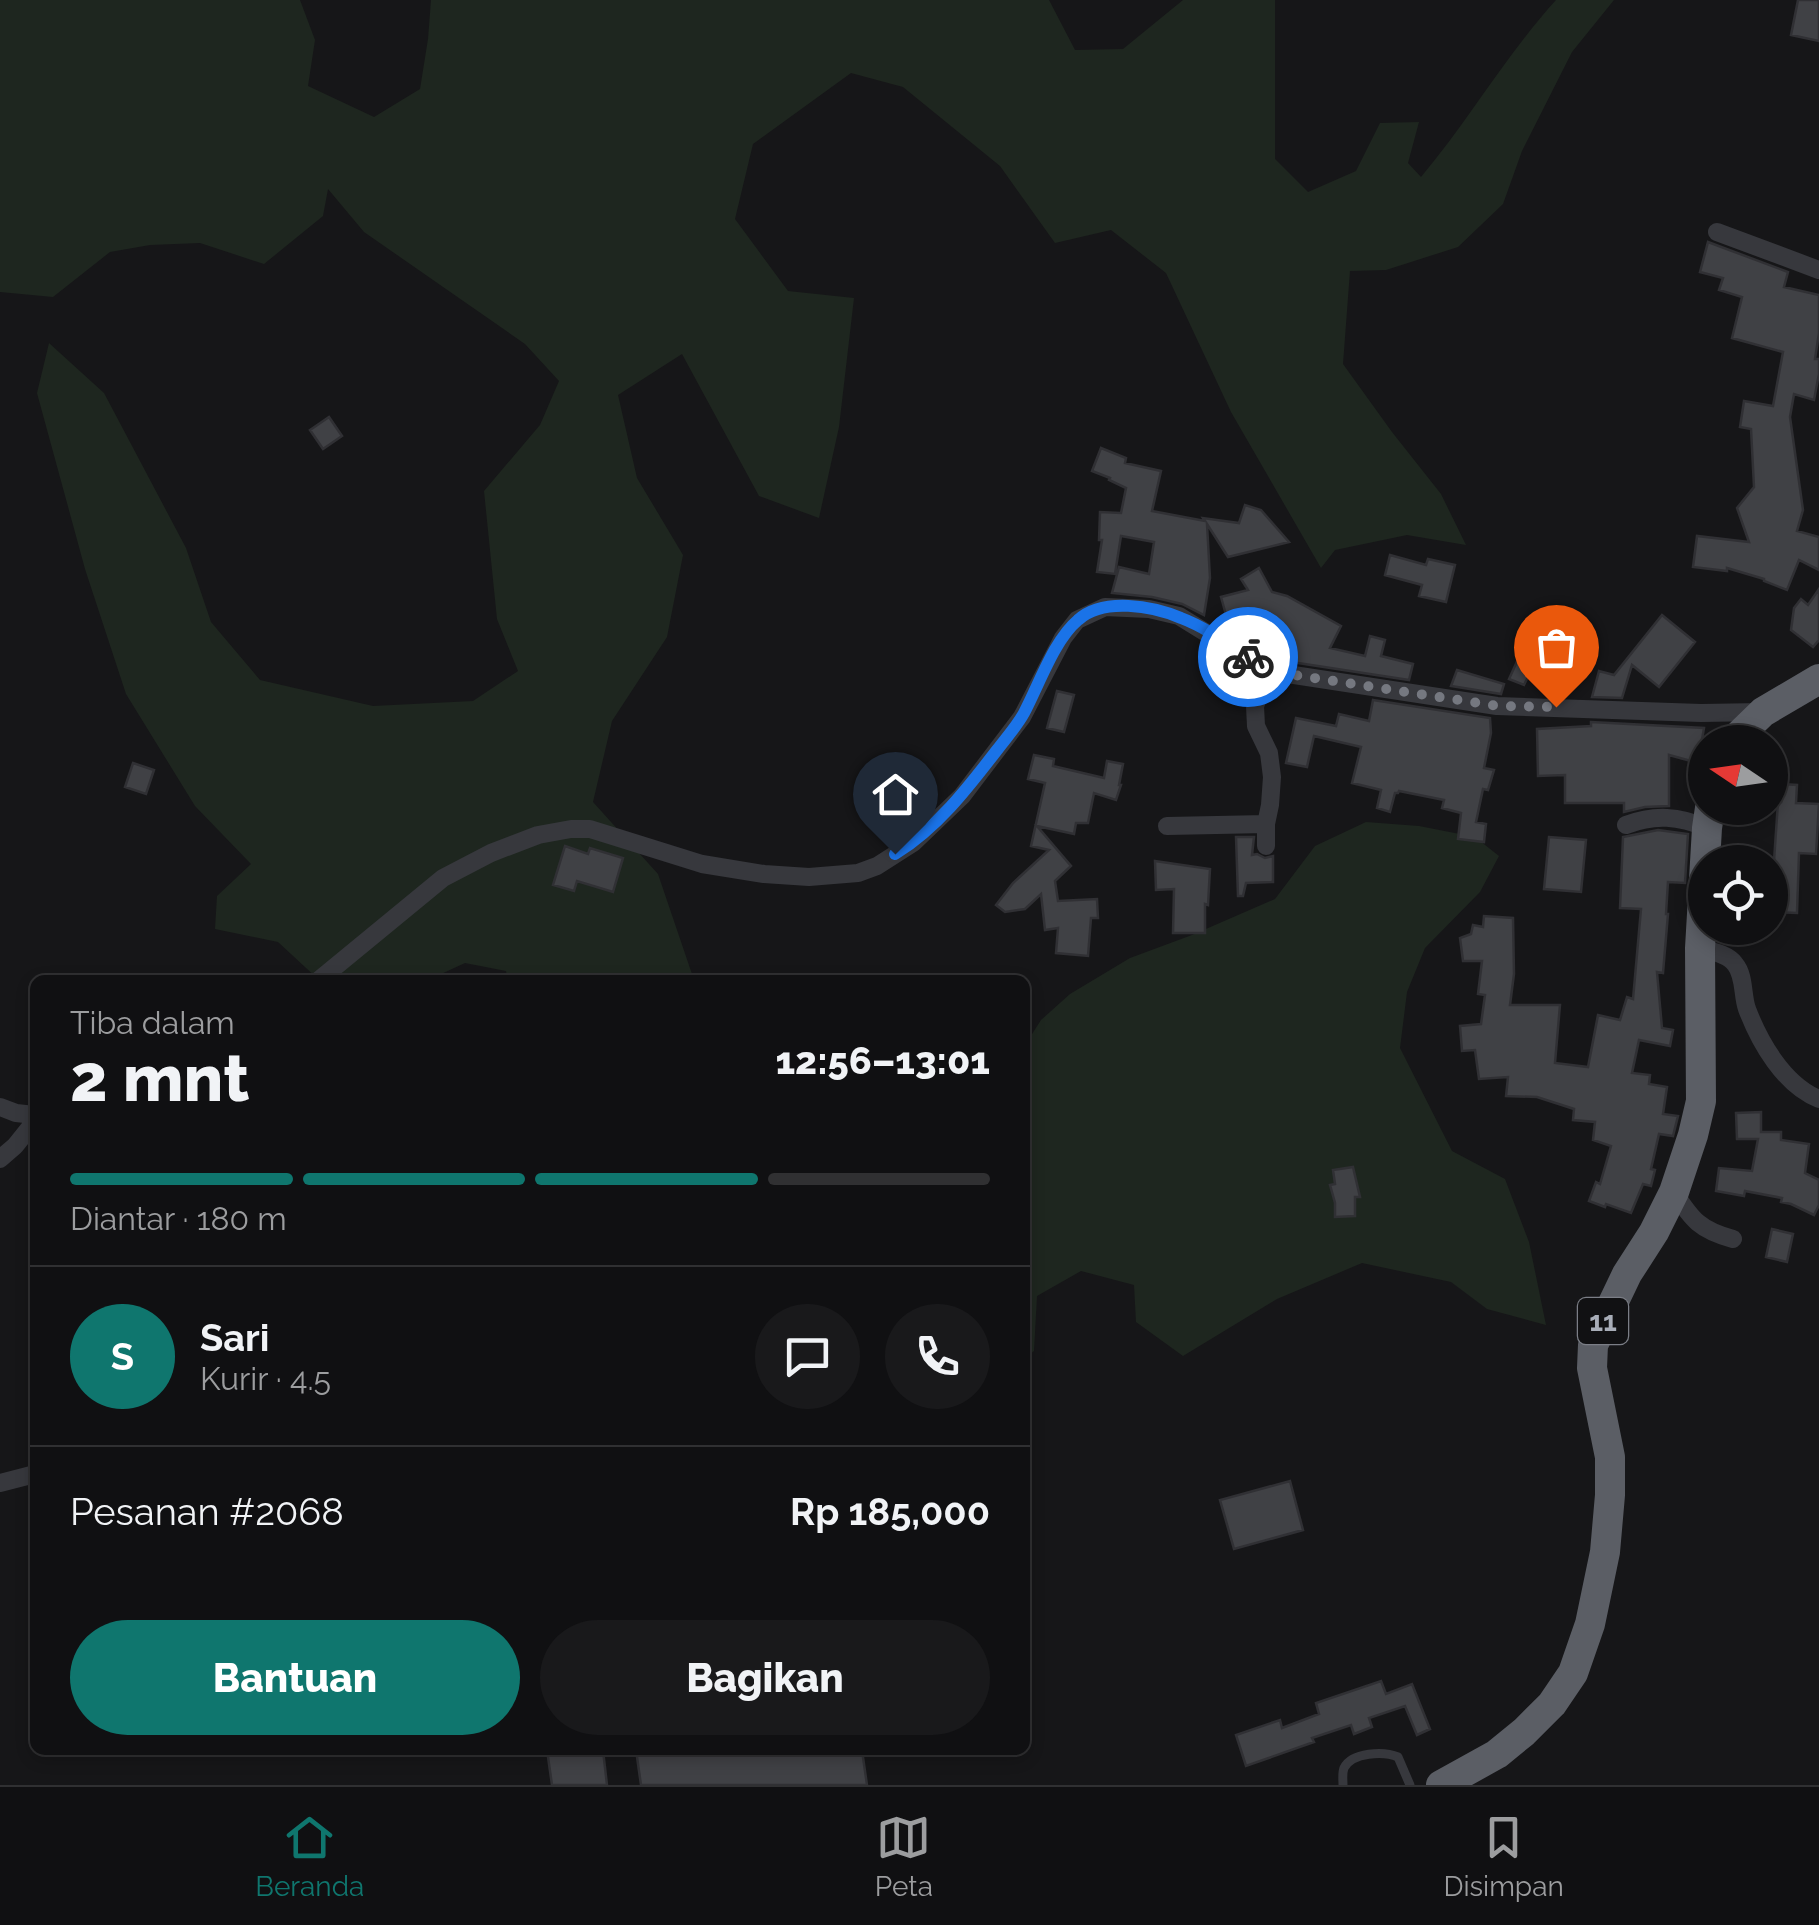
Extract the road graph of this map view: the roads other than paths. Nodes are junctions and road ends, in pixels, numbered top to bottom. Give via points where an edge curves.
1 (1717, 232) dead end
2 (1819, 270) edge
3 (1268, 671) junction
4 (1819, 679) edge
5 (1764, 712) junction
6 (1750, 725) edge
7 (1688, 819) edge
8 (1266, 824) junction
9 (1626, 825) dead end
10 (1708, 825) edge
11 (1167, 826) dead end
12 (1266, 846) dead end
13 (1700, 948) junction
14 (326, 975) edge
15 (1819, 1098) edge
16 (0, 1107) edge
17 (30, 1117) edge
18 (30, 1125) edge
19 (0, 1158) edge
20 (1674, 1192) junction
21 (1734, 1239) dead end
22 (30, 1475) edge
23 (0, 1483) edge
24 (1344, 1785) edge
25 (1410, 1785) edge
26 (1441, 1785) edge

1 - 2 street
3 - 5 street via 1498,706
3 - 8 street via 1255,706 1272,777
3 - 14 street via 1179,616 1120,606 1090,612 1063,638 1022,718 962,796 914,843 877,866 809,877 764,874 702,864 590,830 538,835 443,878
4 - 5 highway
5 - 6 highway
7 - 9 street via 1644,818
8 - 11 street
8 - 12 street
10 - 13 highway, 11
13 - 15 street via 1732,959 1770,1056 1794,1084
13 - 20 highway, 11 via 1701,1102
16 - 17 street
18 - 19 street
20 - 21 street via 1692,1220
20 - 26 highway, 11 via 1593,1344 1610,1496 1590,1624 1573,1673 1524,1732
22 - 23 street
24 - 25 lane via 1343,1770 1351,1760 1385,1752 1398,1757

